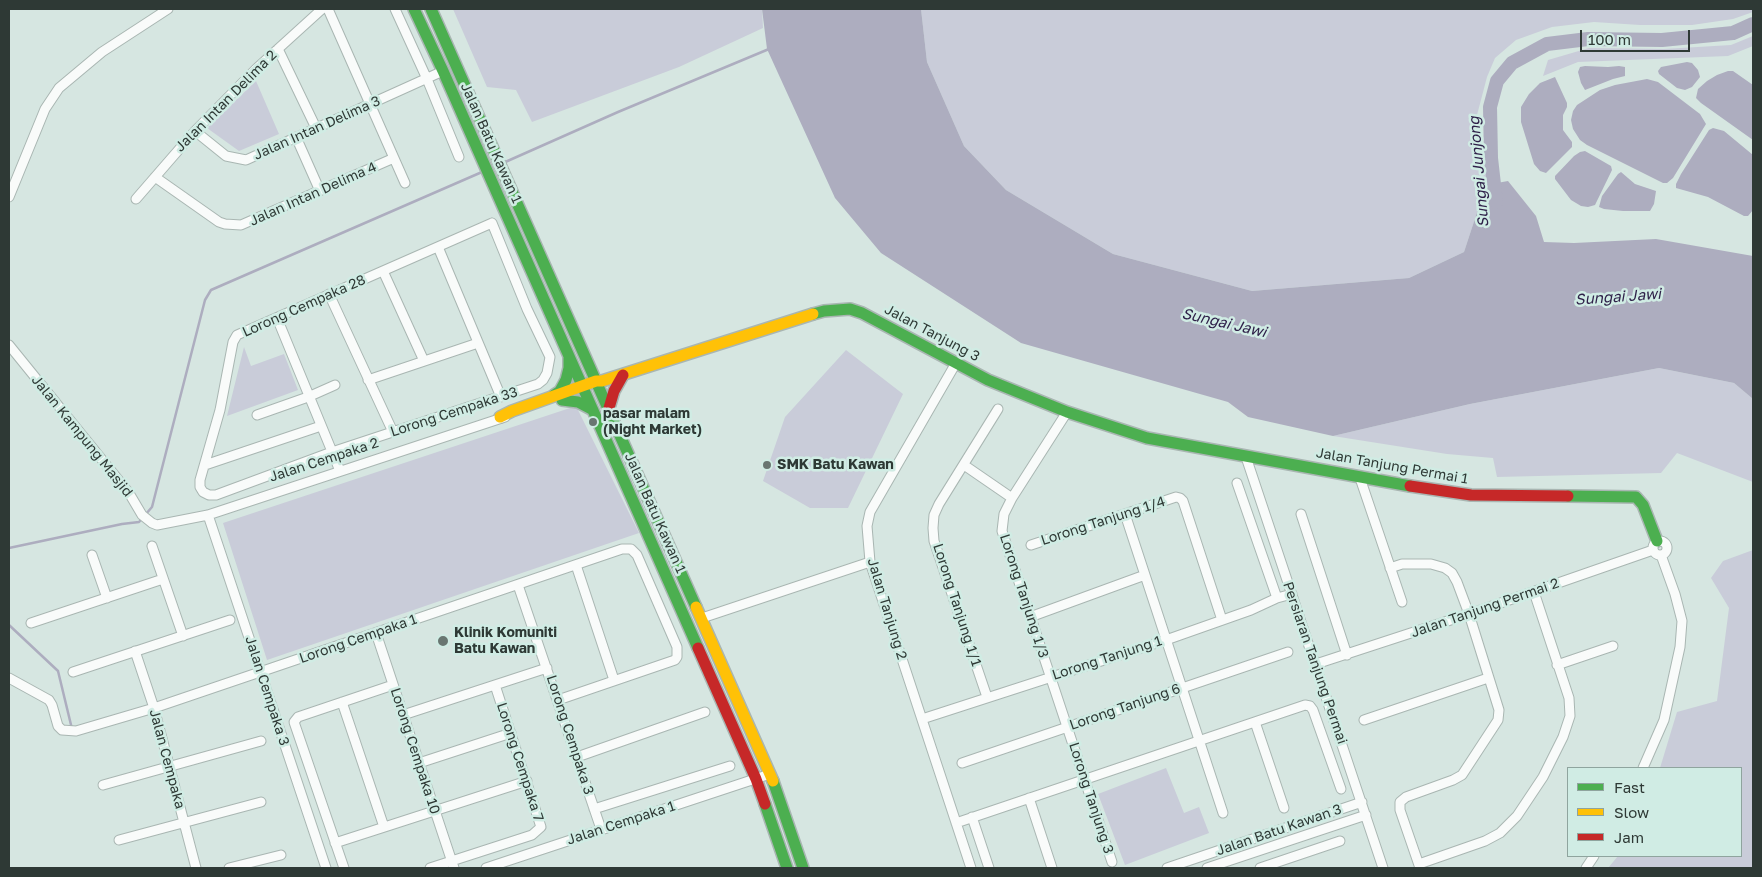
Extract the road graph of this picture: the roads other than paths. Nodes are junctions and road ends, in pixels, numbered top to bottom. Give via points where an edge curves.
1 (168, 9) edge
2 (322, 9) edge
3 (328, 9) edge
4 (395, 9) edge
5 (414, 9) edge
6 (431, 9) edge
7 (278, 49) junction
8 (444, 71) junction
9 (427, 79) junction
10 (370, 104) junction
11 (316, 128) junction
12 (195, 131) junction
13 (296, 137) junction
14 (458, 157) dead end
15 (394, 158) junction
16 (156, 177) junction
17 (12, 183) edge
18 (405, 183) dead end
19 (320, 191) junction
20 (9, 197) edge
21 (136, 199) dead end
22 (492, 223) joint
23 (438, 247) junction
24 (383, 271) junction
25 (329, 294) junction
26 (277, 318) junction
27 (478, 343) junction
28 (9, 345) edge
29 (569, 356) junction
30 (424, 361) junction
31 (956, 363) junction
32 (591, 368) junction
33 (620, 376) junction
34 (368, 380) junction
35 (599, 383) junction
36 (335, 385) dead end
37 (583, 389) junction
38 (308, 397) junction
39 (501, 397) junction
40 (557, 398) junction
41 (609, 408) junction
42 (998, 409) dead end
43 (593, 410) junction
44 (1067, 412) junction
45 (257, 415) dead end
46 (500, 418) joint
47 (321, 426) junction
48 (393, 432) junction
49 (332, 452) junction
50 (1246, 457) junction
51 (205, 465) junction
52 (964, 465) junction
53 (340, 471) junction
54 (1360, 478) junction
55 (1237, 483) dead end
56 (1012, 498) junction
57 (1125, 514) junction
58 (1301, 514) dead end
59 (208, 515) junction
60 (157, 525) joint
61 (1031, 545) dead end
62 (152, 546) dead end
63 (1657, 549) junction
64 (92, 555) dead end
65 (870, 562) junction
66 (576, 565) junction
67 (1390, 568) junction
68 (1145, 575) junction
69 (163, 579) junction
70 (518, 585) junction
71 (1534, 592) junction
72 (1292, 594) junction
73 (107, 598) junction
74 (1277, 598) junction
75 (1402, 602) dead end
76 (1469, 614) junction
77 (1030, 617) junction
78 (702, 618) junction
79 (230, 620) dead end
80 (1222, 620) junction
81 (31, 623) dead end
82 (376, 633) junction
83 (183, 636) junction
84 (1166, 640) junction
85 (1613, 646) dead end
86 (135, 651) junction
87 (1288, 652) dead end
88 (1347, 655) junction
89 (1316, 664) junction
90 (1557, 665) junction
91 (547, 668) junction
92 (73, 672) dead end
93 (261, 672) junction
94 (1051, 676) junction
95 (9, 678) edge
96 (1488, 678) junction
97 (614, 680) junction
98 (393, 684) junction
99 (495, 685) junction
100 (1182, 688) junction
101 (987, 697) junction
102 (558, 700) junction
103 (342, 702) junction
104 (154, 708) junction
105 (705, 712) dead end
106 (403, 715) junction
107 (922, 719) junction
108 (1364, 720) dead end
109 (1255, 722) junction
110 (1067, 727) junction
111 (511, 733) junction
112 (1199, 740) junction
113 (261, 741) dead end
114 (577, 757) junction
115 (419, 763) junction
116 (962, 763) dead end
117 (730, 766) dead end
118 (170, 767) junction
119 (1644, 767) edge
120 (770, 774) junction
121 (756, 779) junction
122 (1084, 779) junction
123 (527, 781) junction
124 (103, 785) dead end
125 (1342, 788) dead end
126 (1029, 798) junction
127 (261, 802) dead end
128 (1362, 802) junction
129 (1284, 808) dead end
130 (594, 809) junction
131 (435, 811) junction
132 (1223, 813) dead end
133 (1366, 815) junction
134 (972, 817) junction
135 (184, 822) junction
136 (956, 823) junction
137 (384, 827) junction
138 (601, 829) junction
139 (119, 840) dead end
140 (1340, 841) dead end
141 (335, 843) junction
142 (281, 855) dead end
143 (1593, 857) edge
144 (1112, 862) dead end
145 (513, 864) edge
146 (452, 865) edge
147 (1273, 866) edge
148 (1420, 866) edge
149 (196, 868) edge
150 (230, 868) edge
151 (326, 868) edge
152 (344, 868) edge
153 (430, 868) edge
154 (486, 868) edge
155 (788, 868) edge
156 (802, 868) edge
157 (971, 868) edge
158 (989, 868) edge
159 (1052, 868) edge
160 (1167, 868) edge
161 (1207, 868) edge
162 (1260, 868) edge
163 (1383, 868) edge
164 (1586, 868) edge

1 - 17 street via 102,52 59,88 45,109
2 - 7 street, Jalan Intan Delima 2
3 - 10 street
4 - 9 street
5 - 8 street, Jalan Batu Kawan 1
6 - 32 street, Jalan Batu Kawan 1
7 - 11 street
7 - 12 street, Jalan Intan Delima 2
8 - 9 street, Jalan Intan Delima 3
8 - 29 street, Jalan Batu Kawan 1
9 - 10 street, Jalan Intan Delima 3
9 - 14 street
10 - 11 street, Jalan Intan Delima 3
10 - 15 street
11 - 13 street, Jalan Intan Delima 3
12 - 13 street, Jalan Intan Delima 3 via 226,156 246,160
12 - 16 street, Jalan Intan Delima 2
13 - 19 street
15 - 18 street
15 - 19 street, Jalan Intan Delima 4
16 - 19 street, Jalan Intan Delima 4 via 219,222 233,225 249,223
16 - 21 street, Jalan Intan Delima 2
17 - 20 street
22 - 23 street, Lorong Cempaka 28
22 - 39 street, Lorong Cempaka 33 via 550,357 548,373 538,384
23 - 24 street, Lorong Cempaka 28
23 - 27 street
24 - 25 street, Lorong Cempaka 28
24 - 30 street
25 - 26 street, Lorong Cempaka 28
25 - 34 street
26 - 38 street
26 - 51 street, Lorong Cempaka 28 via 235,338
27 - 30 street
27 - 39 street
28 - 60 street, Jalan Kampung Masjid via 129,492 145,517
29 - 37 street, Jalan Batu Kawan 1
29 - 40 street via 566,380
30 - 34 street
31 - 33 street, Jalan Tanjung 3 via 862,313 838,309 797,318
31 - 44 street, Jalan Tanjung 3 via 988,380
31 - 65 street, Jalan Tanjung 2 via 870,512 867,526
32 - 33 street via 604,375
32 - 35 street, Jalan Batu Kawan 1
33 - 35 street, Jalan Tanjung 3
33 - 41 street
34 - 48 street
35 - 37 street, Jalan Cempaka 2
35 - 41 street, Jalan Batu Kawan 1
36 - 38 street
37 - 40 street, Jalan Cempaka 2
37 - 43 street, Jalan Batu Kawan 1
38 - 45 street
38 - 47 street
39 - 48 street, Lorong Cempaka 33
40 - 43 street via 578,402
40 - 46 street, Jalan Cempaka 2 via 512,411
41 - 78 street, Jalan Batu Kawan 1
42 - 52 street, Lorong Tanjung 1/1
43 - 121 street, Jalan Batu Kawan 1
44 - 50 street, Jalan Tanjung 3 via 1147,438
44 - 56 street, Lorong Tanjung 1/3
46 - 53 street, Jalan Cempaka 2
47 - 49 street
47 - 51 street
48 - 49 street, Lorong Cempaka 33
49 - 51 street, Lorong Cempaka 33 via 216,495 203,492 200,487
49 - 53 street
50 - 54 street, Jalan Tanjung Permai 1
50 - 72 street, Persiaran Tanjung Permai
52 - 56 street
52 - 101 street, Lorong Tanjung 1/1 via 936,510 934,541
53 - 59 street, Jalan Cempaka 2
54 - 63 street, Jalan Tanjung Permai 1 via 1471,495 1636,497 1640,500
54 - 67 street
55 - 74 street
56 - 77 street, Lorong Tanjung 1/3 via 1004,514 1002,531
57 - 61 street, Lorong Tanjung 1/4
57 - 68 street
57 - 80 street, Lorong Tanjung 1/4 via 1176,497 1183,501
58 - 88 street
59 - 60 street, Jalan Cempaka 2
59 - 93 street, Jalan Cempaka 3
62 - 69 street
63 - 71 street, Jalan Tanjung Permai 2
63 - 119 street via 1682,621 1680,648 1664,720
64 - 73 street
65 - 78 street
65 - 107 street, Jalan Tanjung 2
66 - 70 street, Lorong Cempaka 1
66 - 97 street
66 - 97 street, Lorong Cempaka 1 via 631,548 677,647 678,654 674,660
67 - 75 street
67 - 76 street via 1417,564 1445,568 1457,582
68 - 77 street
68 - 84 street
69 - 73 street
69 - 83 street
70 - 82 street, Lorong Cempaka 1
70 - 91 street, Lorong Cempaka 3
71 - 76 street, Jalan Tanjung Permai 2
71 - 90 street
72 - 74 street, Lorong Tanjung 1
72 - 89 street, Persiaran Tanjung Permai
73 - 81 street
74 - 80 street, Lorong Tanjung 1
76 - 88 street, Jalan Tanjung Permai 2
76 - 96 street
77 - 94 street, Lorong Tanjung 1/3
78 - 120 street, Jalan Batu Kawan 1
79 - 83 street
80 - 84 street, Lorong Tanjung 1
82 - 93 street, Lorong Cempaka 1
82 - 98 street, Lorong Cempaka 10
83 - 86 street
84 - 94 street, Lorong Tanjung 1
84 - 100 street
85 - 90 street
86 - 92 street
86 - 104 street, Jalan Cempaka
87 - 100 street, Lorong Tanjung 6
88 - 89 street, Jalan Tanjung Permai 2
89 - 128 street, Persiaran Tanjung Permai
90 - 148 street via 1569,698 1569,723 1543,777 1517,816 1492,838
91 - 99 street
91 - 102 street, Lorong Cempaka 3
93 - 104 street, Lorong Cempaka 1
93 - 151 street, Jalan Cempaka 3
94 - 101 street, Lorong Tanjung 1
94 - 110 street, Lorong Tanjung 3
95 - 104 street, Lorong Cempaka 1 via 49,700 62,730 76,731
96 - 108 street
96 - 148 street via 1499,710 1498,720 1466,769 1458,778 1400,802
97 - 102 street
98 - 103 street
98 - 106 street, Lorong Cempaka 10
99 - 106 street
99 - 111 street, Lorong Cempaka 7
100 - 110 street, Lorong Tanjung 6
100 - 112 street
101 - 107 street, Lorong Tanjung 1
102 - 114 street, Lorong Cempaka 3
103 - 137 street
103 - 141 street via 298,717 294,726
104 - 118 street, Jalan Cempaka
105 - 114 street
106 - 115 street, Lorong Cempaka 10
107 - 136 street, Jalan Tanjung 2
109 - 112 street
109 - 125 street via 1310,706
109 - 129 street
110 - 116 street, Lorong Tanjung 6
110 - 122 street, Lorong Tanjung 3
111 - 115 street
111 - 123 street, Lorong Cempaka 7
112 - 122 street
112 - 132 street
113 - 118 street
114 - 130 street, Lorong Cempaka 3
115 - 131 street, Lorong Cempaka 10
117 - 130 street
118 - 124 street
118 - 135 street, Jalan Cempaka
120 - 121 street, Jalan Cempaka 1
120 - 156 street, Jalan Batu Kawan 1
121 - 138 street, Jalan Cempaka 1
121 - 155 street, Jalan Batu Kawan 1
122 - 126 street
122 - 144 street, Lorong Tanjung 3
123 - 131 street
123 - 146 street, Lorong Cempaka 7 via 541,824 540,830
126 - 134 street
126 - 159 street
127 - 135 street
128 - 133 street, Persiaran Tanjung Permai
128 - 160 street, Jalan Batu Kawan 3
130 - 138 street, Lorong Cempaka 3
131 - 137 street
131 - 146 street, Lorong Cempaka 10
133 - 161 street, Jalan Batu Kawan 3
133 - 163 street, Persiaran Tanjung Permai
134 - 136 street
134 - 158 street
135 - 139 street
135 - 149 street, Jalan Cempaka
136 - 157 street, Jalan Tanjung 2
137 - 141 street
138 - 145 street, Jalan Cempaka 1
140 - 147 street
141 - 152 street
142 - 150 street
143 - 164 street
145 - 154 street, Jalan Cempaka 1
146 - 153 street
147 - 162 street

